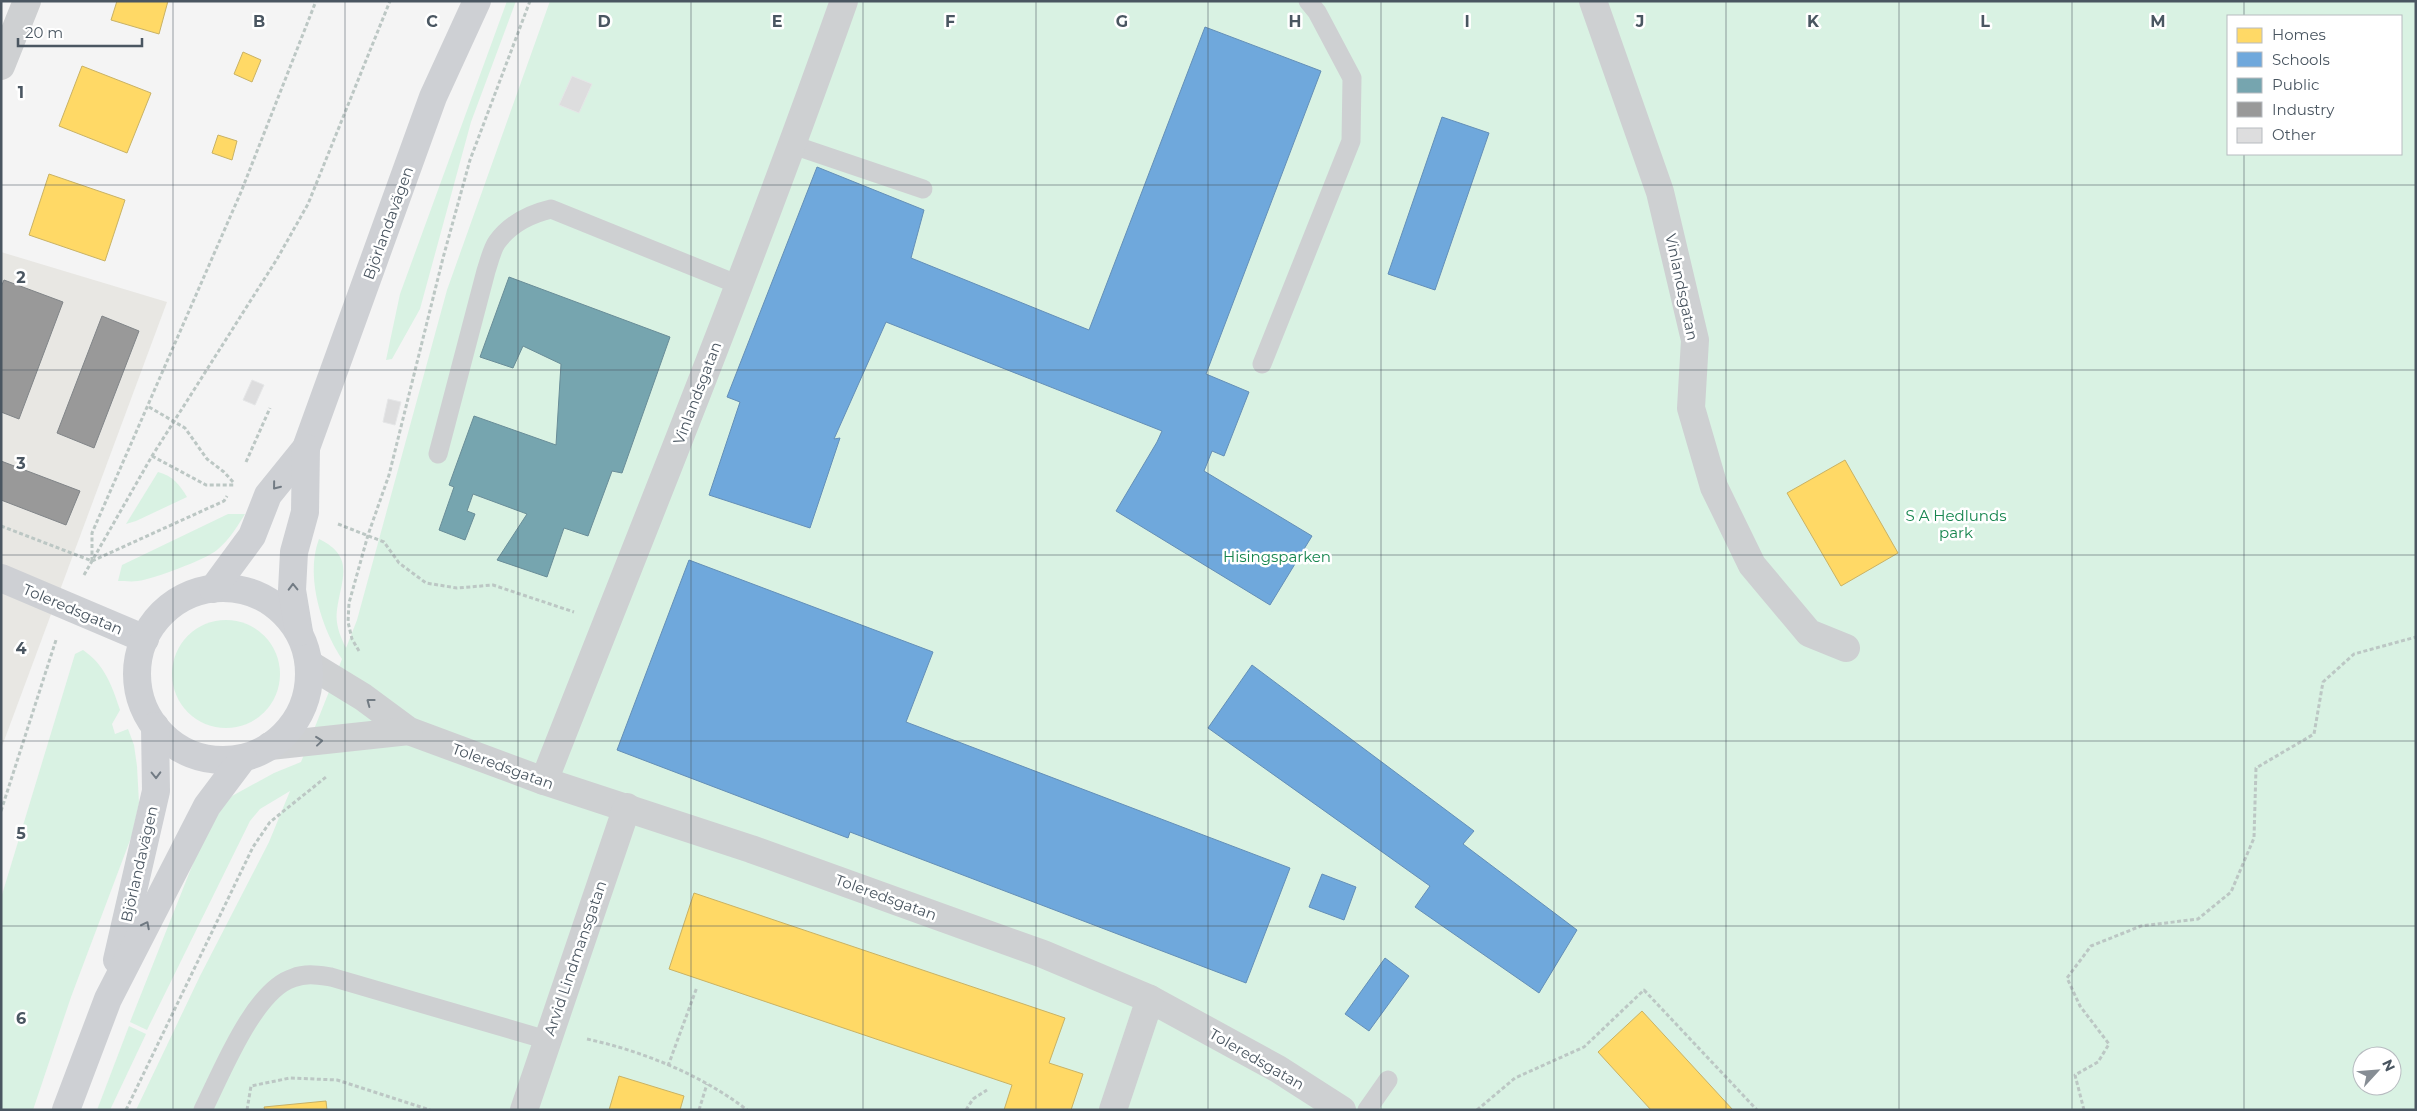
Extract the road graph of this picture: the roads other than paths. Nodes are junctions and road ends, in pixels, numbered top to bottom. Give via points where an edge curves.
1 (477, 1) edge
2 (844, 1) edge
3 (1308, 1) edge
4 (1593, 1) edge
5 (16, 7) edge
6 (1, 66) edge
7 (793, 145) junction
8 (923, 190) dead end
9 (739, 285) junction
10 (1262, 364) dead end
11 (306, 448) junction
12 (438, 454) dead end
13 (1, 578) edge
14 (213, 589) junction
15 (299, 635) junction
16 (145, 639) junction
17 (1846, 648) dead end
18 (309, 664) junction
19 (155, 726) junction
20 (409, 731) junction
21 (270, 746) junction
22 (243, 758) junction
23 (544, 781) junction
24 (627, 806) junction
25 (1150, 999) junction
26 (108, 1000) junction
27 (547, 1040) junction
28 (1388, 1080) dead end
29 (66, 1110) edge
30 (203, 1110) edge
31 (524, 1110) edge
32 (1113, 1110) edge
33 (1342, 1110) edge
34 (1367, 1110) edge

1 - 11 street, Björlandavägen via 433,97
2 - 7 street, Vinlandsgatan
3 - 10 lane via 1352,78 1351,141
4 - 17 street, Vinlandsgatan via 1660,192 1695,340 1691,408 1714,487 1752,565 1809,633
5 - 6 street
7 - 8 lane
7 - 9 street, Vinlandsgatan
9 - 12 lane via 551,209 532,214 511,227 496,242
9 - 23 street, Vinlandsgatan
11 -> 14 street, Björlandavägen via 268,495 252,536
15 -> 11 street, Björlandavägen via 292,590 294,552 305,512
13 - 16 street, Toleredsgatan
14 - 15 street, Björlandavägen via 228,588 257,595 282,611
14 - 16 street, Björlandavägen via 192,594 172,605 156,621
15 - 18 street, Björlandavägen
16 - 19 street, Björlandavägen via 138,666 139,693
20 -> 18 street, Toleredsgatan via 363,696
18 - 21 street, Björlandavägen via 305,702 297,719
19 - 22 street, Björlandavägen via 194,756 218,760
19 -> 26 street, Björlandavägen via 156,791
21 -> 20 street, Toleredsgatan
20 - 23 street, Toleredsgatan
21 - 22 street, Björlandavägen
26 -> 22 street, Björlandavägen via 207,806
23 - 24 street, Toleredsgatan
24 - 25 street, Toleredsgatan via 1043,954
24 - 27 street, Arvid Lindmansgatan
25 - 32 street
25 - 33 street, Toleredsgatan via 1278,1069
26 - 29 street, Björlandavägen
27 - 30 lane via 331,977 310,974 291,978 275,988 256,1007
27 - 31 street, Arvid Lindmansgatan
28 - 34 lane

